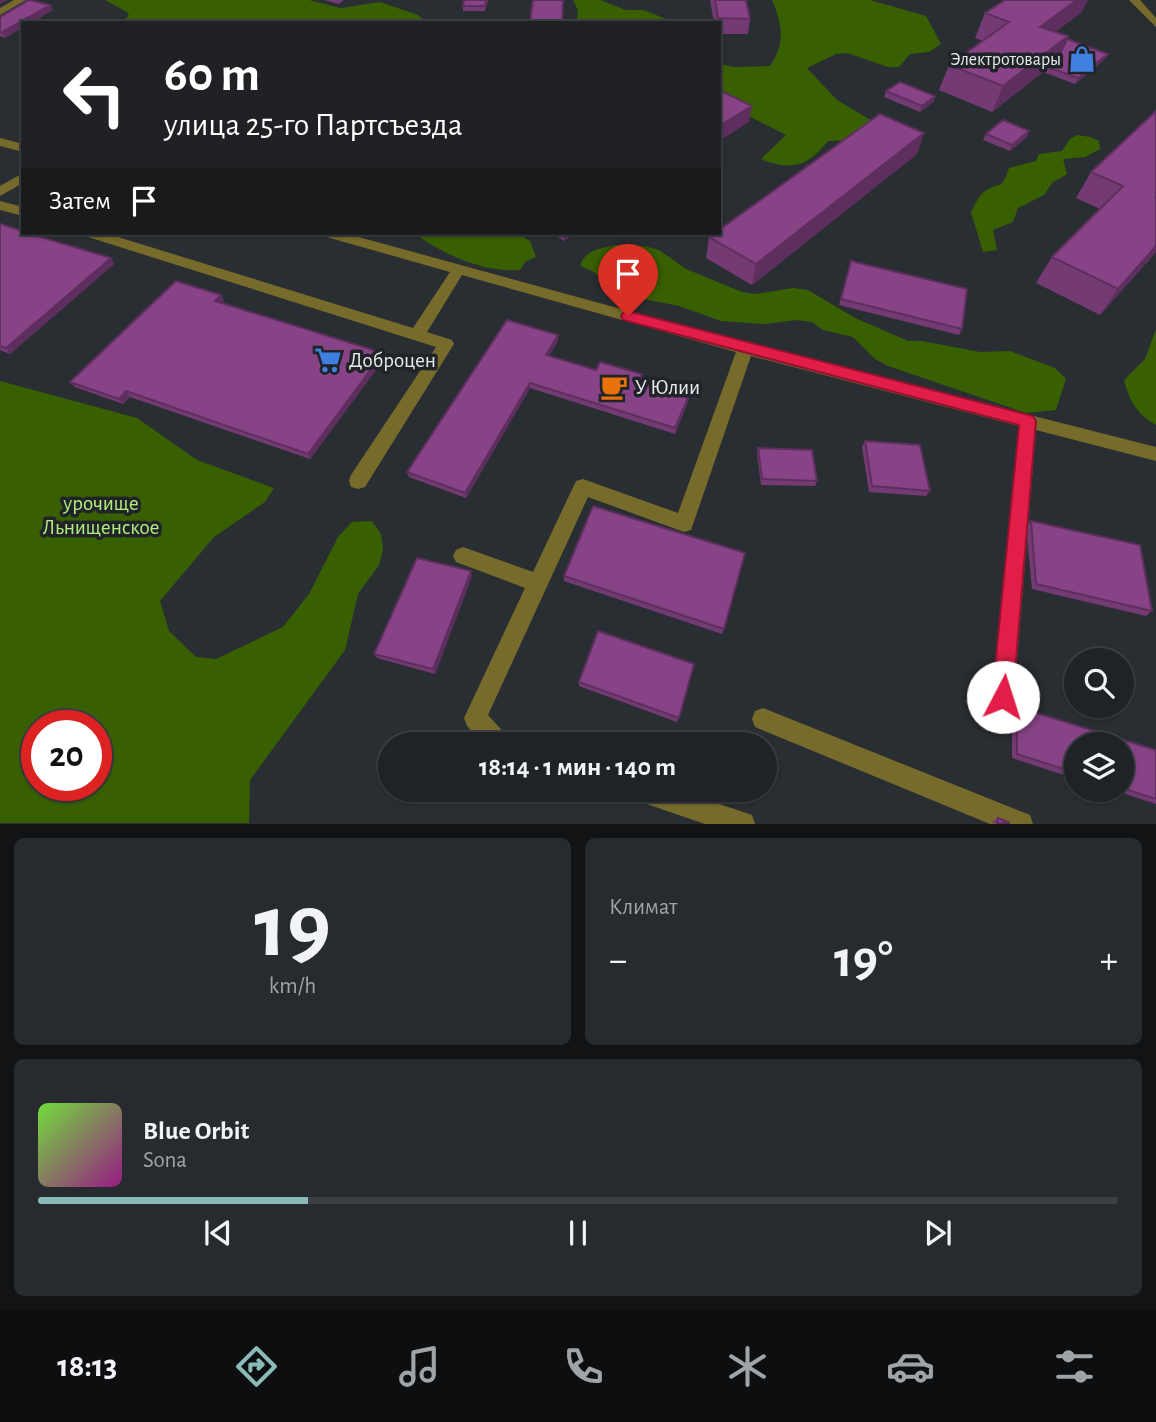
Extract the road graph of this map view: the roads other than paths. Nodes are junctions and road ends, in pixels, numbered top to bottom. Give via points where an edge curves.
1 (21, 0) edge
2 (1134, 0) edge
3 (0, 12) edge
4 (1156, 24) edge
5 (0, 142) edge
6 (21, 147) edge
7 (21, 178) edge
8 (0, 192) edge
9 (0, 205) edge
10 (21, 211) edge
11 (96, 235) edge
12 (335, 235) edge
13 (459, 269) junction
14 (417, 335) junction
15 (745, 349) junction
16 (1028, 421) junction
17 (1156, 454) edge
18 (358, 481) dead end
19 (463, 556) dead end
20 (538, 583) junction
21 (1003, 697) dead end
22 (763, 719) dead end
23 (487, 732) edge
24 (677, 802) edge
25 (743, 824) edge
26 (1021, 824) edge

1 - 3 street
2 - 4 street
5 - 6 street
7 - 8 street
9 - 10 street
11 - 14 street
12 - 13 street
13 - 14 street
13 - 15 street
14 - 18 street via 446,344
15 - 16 street
15 - 20 street via 684,524 583,487
16 - 17 street
16 - 21 street
19 - 20 street
20 - 23 street via 475,719
22 - 26 street
24 - 25 street

